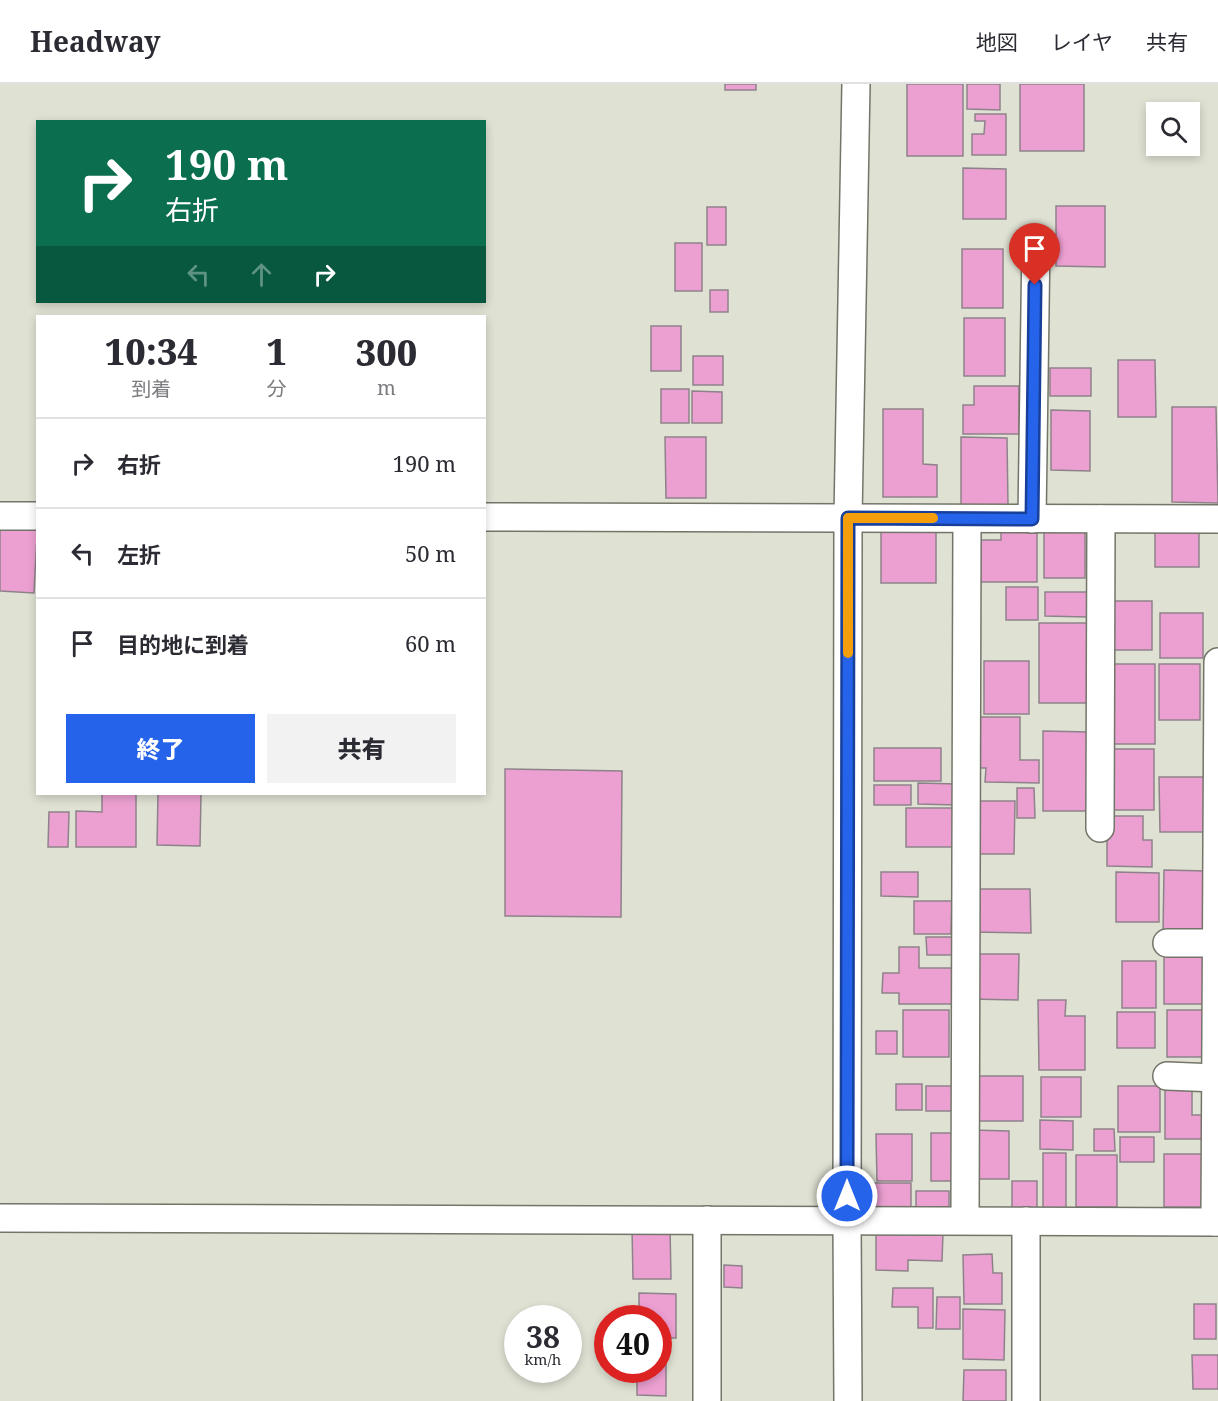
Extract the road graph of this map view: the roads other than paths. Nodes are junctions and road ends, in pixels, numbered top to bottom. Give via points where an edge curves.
1 (856, 84) edge
2 (1036, 239) dead end
3 (0, 516) edge
4 (36, 516) edge
5 (486, 517) edge
6 (848, 518) junction
7 (967, 519) junction
8 (1032, 519) junction
9 (1101, 519) junction
10 (1218, 519) edge
11 (1218, 662) edge
12 (1100, 828) dead end
13 (1167, 943) dead end
14 (1216, 943) junction
15 (1167, 1076) dead end
16 (1216, 1078) junction
17 (0, 1218) edge
18 (707, 1220) junction
19 (847, 1220) junction
20 (965, 1220) junction
21 (1026, 1221) junction
22 (1216, 1222) edge
23 (707, 1401) edge
24 (848, 1401) edge
25 (1026, 1401) edge

1 - 6 street
2 - 8 street
3 - 4 street
5 - 6 street
6 - 7 street
6 - 19 street
7 - 8 street
7 - 20 street
8 - 9 street
9 - 10 street
9 - 12 street
11 - 14 street
13 - 14 street
14 - 16 street
15 - 16 street
16 - 22 street
17 - 18 street
18 - 19 street
18 - 23 street
19 - 20 street
19 - 24 street
20 - 21 street
21 - 22 street
21 - 25 street

